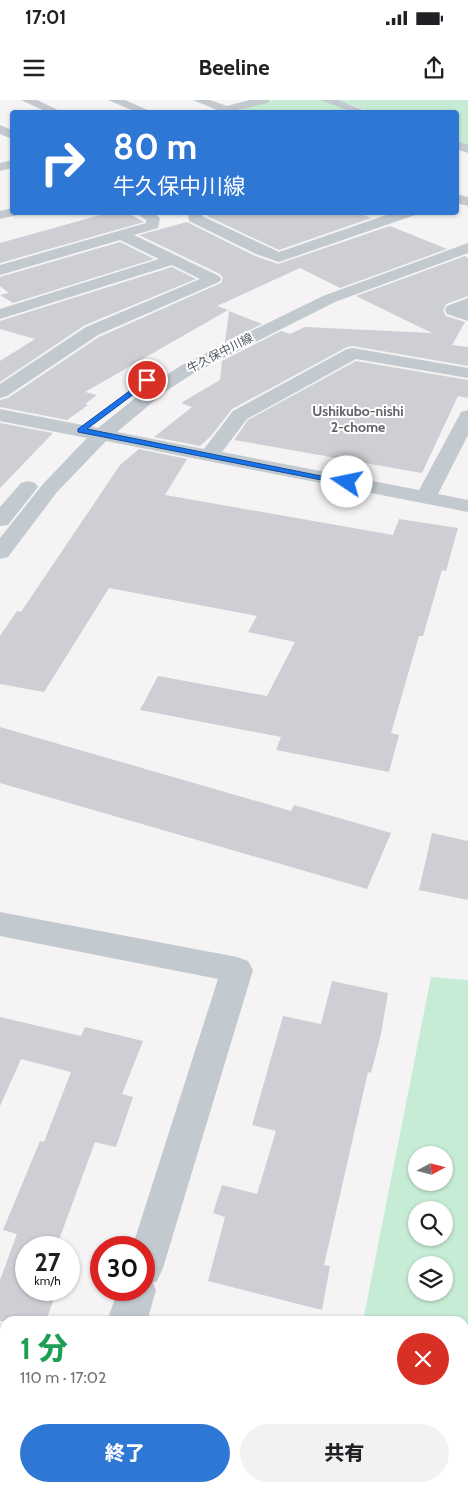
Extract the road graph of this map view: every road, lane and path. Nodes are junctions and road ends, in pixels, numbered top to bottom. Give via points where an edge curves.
1 (27, 100) edge
2 (114, 100) edge
3 (199, 100) edge
4 (264, 100) edge
5 (326, 100) edge
6 (51, 110) edge
7 (141, 110) edge
8 (221, 110) edge
9 (232, 110) edge
10 (356, 110) edge
11 (147, 215) edge
12 (194, 215) edge
13 (401, 215) edge
14 (120, 234) junction
15 (468, 239) edge
16 (468, 248) edge
17 (172, 260) junction
18 (0, 270) edge
19 (468, 303) edge
20 (0, 314) edge
21 (468, 316) edge
22 (468, 373) edge
23 (0, 392) edge
24 (0, 415) edge
25 (468, 416) edge
26 (101, 435) junction
27 (75, 437) junction
28 (210, 456) junction
29 (38, 475) dead end
30 (426, 498) junction
31 (468, 506) edge
32 (0, 520) edge
33 (0, 552) edge
34 (0, 924) edge
35 (154, 1236) edge
36 (133, 1301) edge
37 (129, 1316) edge

1 - 6 street
2 - 7 street
3 - 8 street
4 - 9 street
5 - 10 street
11 - 14 street via 153,218 153,225
12 - 13 street via 194,218 279,257
14 - 17 street
14 - 18 street
15 - 27 street, 牛久保中川線 via 320,292 201,348 147,380
16 - 26 street, 牛久保中川線 via 330,299 214,354 160,387
17 - 20 street
17 - 23 street via 212,279 92,331
19 - 21 street via 452,310
22 - 28 street via 353,353 240,415
24 - 27 street
25 - 30 street
26 - 27 street
26 - 28 street
26 - 33 street, 牛久保中川線 via 50,488
28 - 30 street
29 - 32 street
30 - 31 street
34 - 35 street via 237,970
36 - 37 street

